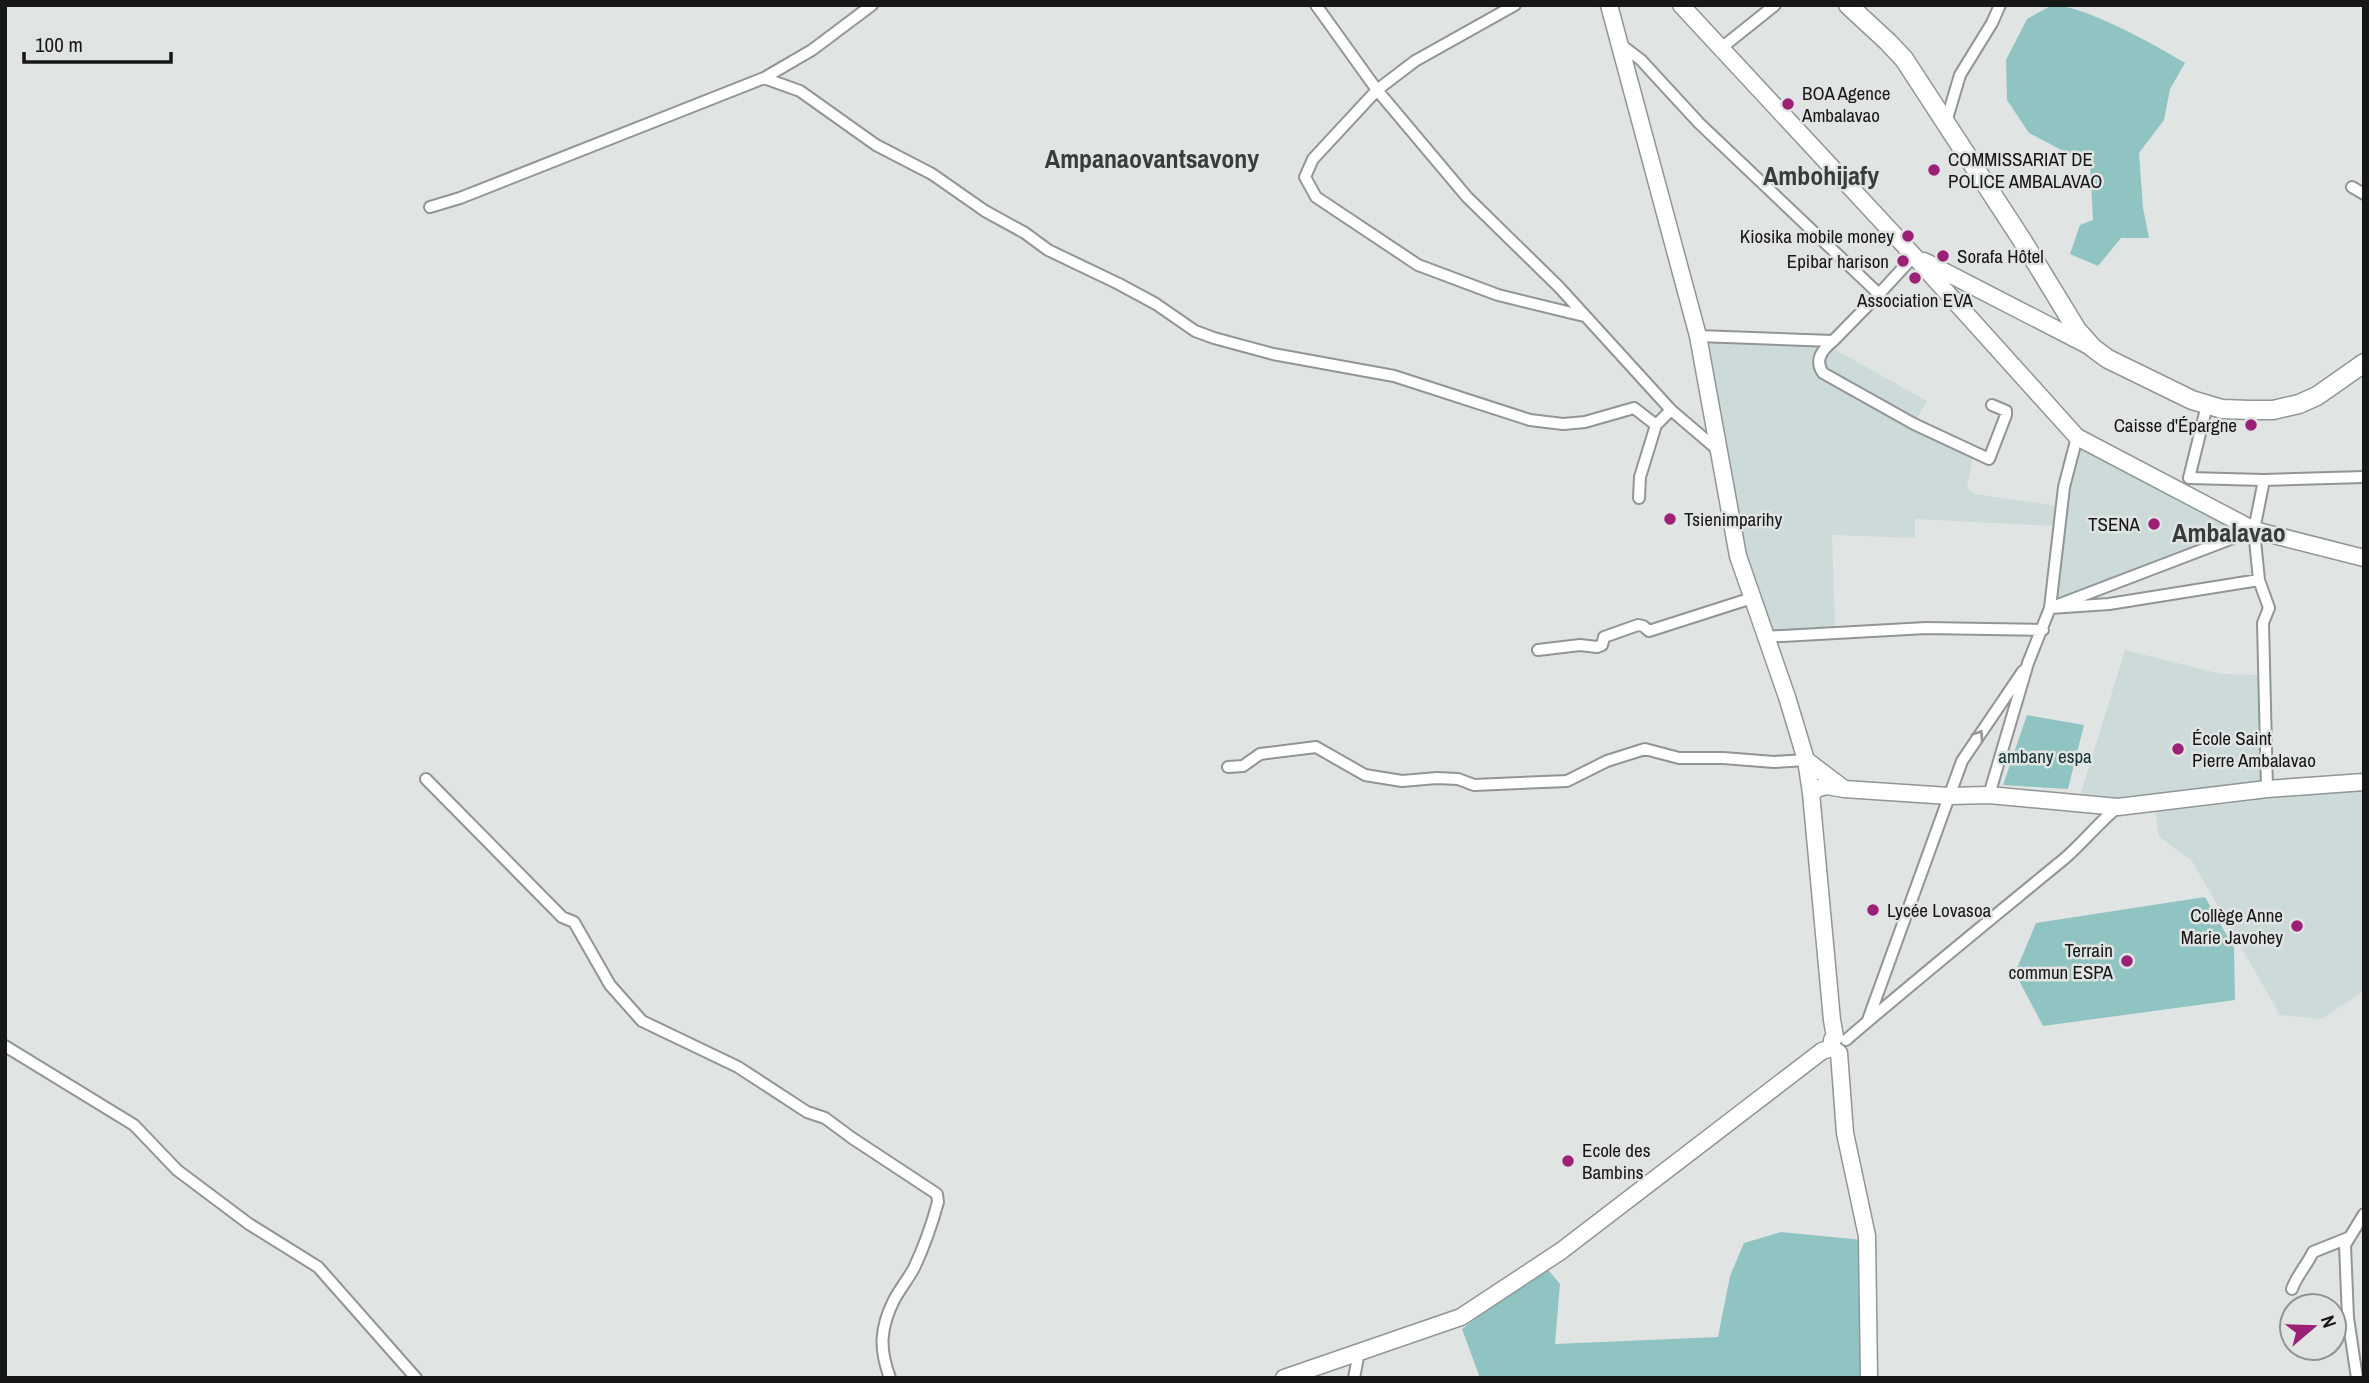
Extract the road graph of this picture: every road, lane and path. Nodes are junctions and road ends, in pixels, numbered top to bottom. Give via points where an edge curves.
1 (872, 5) edge
2 (1316, 5) edge
3 (1515, 5) edge
4 (1609, 5) edge
5 (1681, 5) edge
6 (1775, 5) edge
7 (1848, 5) edge
8 (2000, 5) edge
9 (1620, 44) junction
10 (1720, 50) junction
11 (764, 78) junction
12 (1377, 90) junction
13 (1946, 122) junction
14 (2352, 187) dead end
15 (2364, 194) edge
16 (430, 207) dead end
17 (1914, 256) junction
18 (1879, 294) junction
19 (2064, 309) junction
20 (1584, 316) junction
21 (2041, 322) junction
22 (1698, 336) junction
23 (1833, 341) junction
24 (2093, 348) junction
25 (2364, 363) edge
26 (1992, 405) dead end
27 (2207, 405) junction
28 (1671, 410) junction
29 (1656, 425) junction
30 (2077, 437) junction
31 (1721, 453) junction
32 (2364, 477) edge
33 (2189, 478) junction
34 (2263, 481) junction
35 (2179, 492) junction
36 (1639, 498) dead end
37 (2254, 530) junction
38 (2364, 558) edge
39 (2259, 580) junction
40 (1752, 598) junction
41 (2050, 608) junction
42 (2043, 630) junction
43 (1764, 637) junction
44 (1538, 650) dead end
45 (2028, 663) junction
46 (1806, 760) junction
47 (1228, 767) dead end
48 (426, 779) dead end
49 (2364, 782) edge
50 (1844, 789) junction
51 (2266, 789) junction
52 (1811, 793) junction
53 (1989, 795) junction
54 (1949, 796) junction
55 (2118, 807) junction
56 (1868, 1020) junction
57 (1838, 1044) junction
58 (5, 1046) edge
59 (2364, 1214) edge
60 (2348, 1238) junction
61 (2292, 1289) dead end
62 (1359, 1352) junction
63 (416, 1378) edge
64 (890, 1378) edge
65 (1284, 1378) edge
66 (1354, 1378) edge
67 (1869, 1378) edge
68 (2357, 1378) edge

1 - 11 street
2 - 12 street
3 - 12 street via 1415,61
4 - 9 street
5 - 10 street
6 - 10 street
7 - 13 main road via 1888,41
8 - 13 street via 1960,75
9 - 18 street
9 - 22 street
10 - 17 street
11 - 16 street
11 - 29 street via 800,91 876,145 932,174 1048,250 1156,304 1195,331 1273,355 1395,376 1530,420 1585,422 1634,408
12 - 20 street via 1467,197
12 - 20 street via 1313,159 1305,177 1316,197 1418,265 1498,295
13 - 19 main road
14 - 15 street
17 - 18 street
17 - 21 street
17 - 30 street
18 - 23 street
19 - 21 street
19 - 24 main road
20 - 28 street
21 - 24 street
22 - 23 street
22 - 31 street
23 - 26 street via 1819,360 1823,373 1989,459 2006,415
24 - 27 main road via 2117,364
25 - 27 main road via 2299,404 2273,410
27 - 33 street
28 - 29 street
28 - 31 street
29 - 36 street via 1640,477
30 - 35 street
30 - 41 street via 2063,497
31 - 40 street via 1738,556
32 - 34 street
33 - 34 street
33 - 35 street
34 - 37 street
35 - 37 street
37 - 38 street
37 - 39 street
37 - 41 street
39 - 41 street via 2109,604
39 - 51 street via 2269,608 2263,623
40 - 43 street
40 - 44 street via 1649,631 1638,625 1604,637 1597,647
41 - 42 street
42 - 43 street via 1926,628
42 - 45 street
43 - 46 street
45 - 53 street
54 -> 45 street via 1962,761
46 - 47 street via 1679,758 1645,749 1567,781 1474,785 1458,779 1402,781 1365,775 1316,747 1260,754 1243,766
46 - 50 street
46 - 52 street
48 - 64 street via 562,917 574,922 610,985 642,1021 738,1067 807,1112 825,1118 937,1194 939,1202 921,1251 894,1300 881,1341
49 - 51 street
50 - 52 street via 1827,786
50 - 54 street
51 - 55 street
52 - 57 street
53 - 54 street
53 - 55 street
54 - 56 street
55 - 56 street via 2067,856
56 - 57 street
57 - 62 street via 1811,1059 1511,1286 1461,1317
57 - 67 street via 1844,1133 1867,1236
58 - 63 street via 134,1125 177,1170 317,1267
59 - 60 street
60 - 61 street via 2313,1251
60 - 68 street via 2348,1318
62 - 65 street
62 - 66 street

